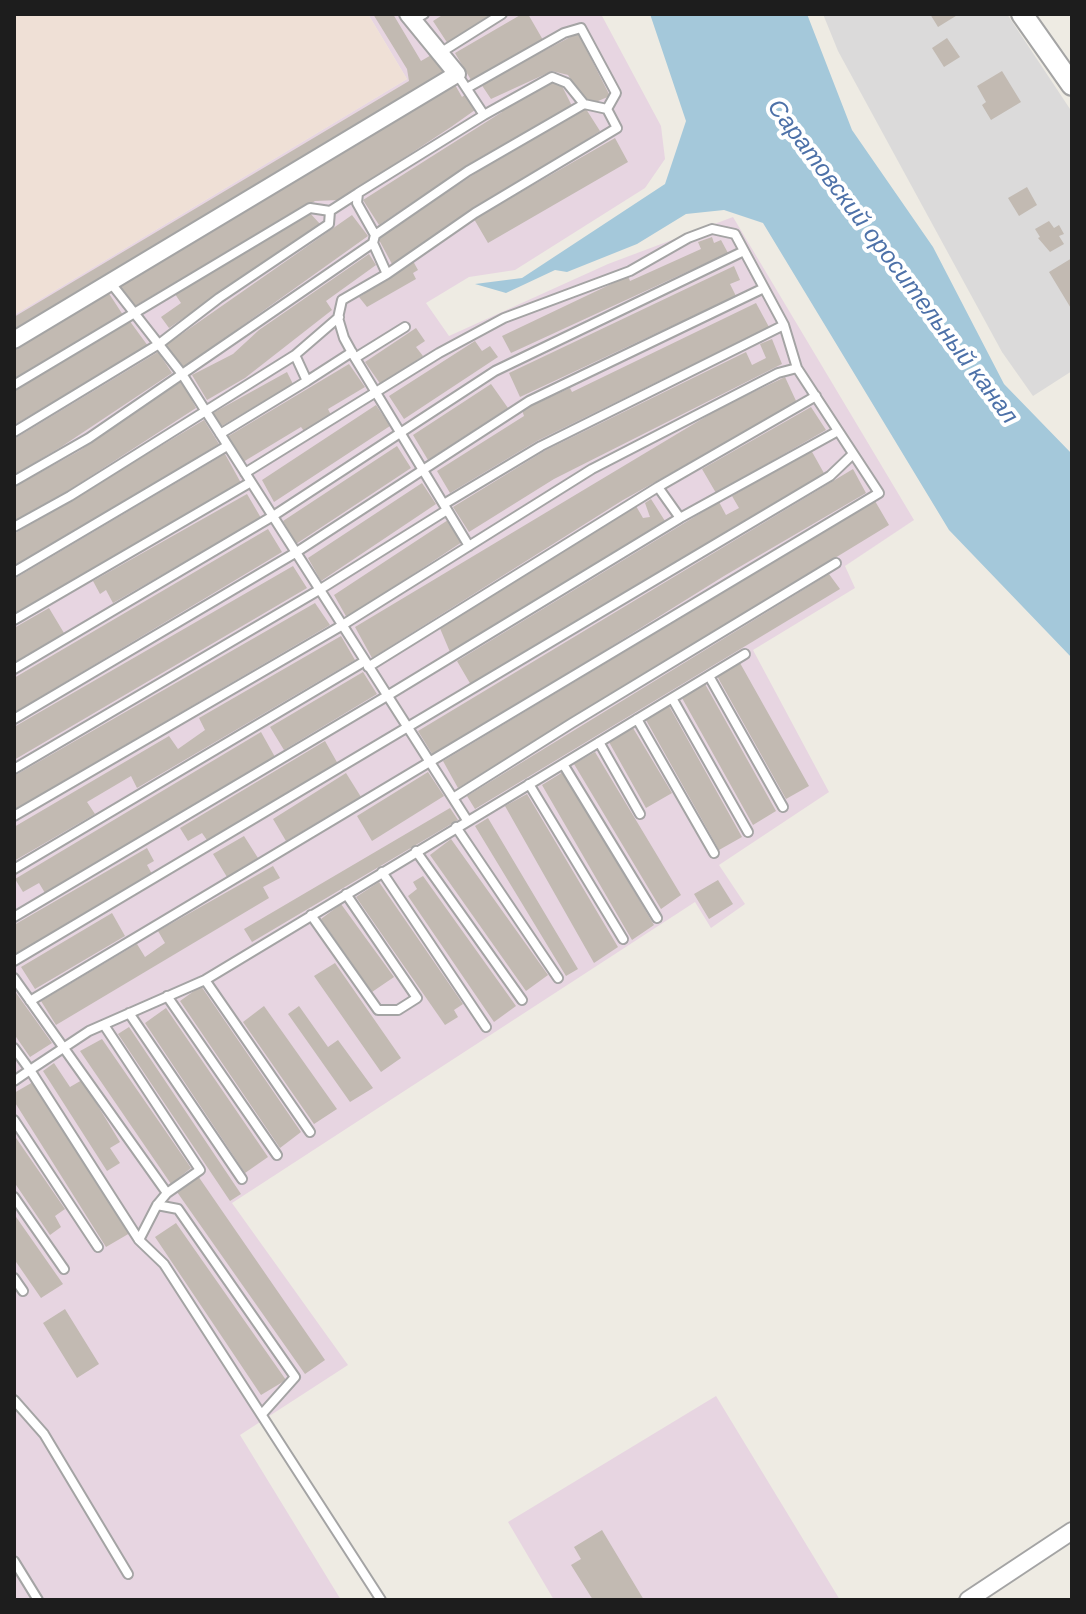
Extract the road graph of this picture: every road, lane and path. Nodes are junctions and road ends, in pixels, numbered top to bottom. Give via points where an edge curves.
1 (502, 14) edge
2 (1022, 14) edge
3 (415, 16) edge
4 (440, 53) junction
5 (462, 81) junction
6 (1072, 85) edge
7 (584, 104) junction
8 (607, 109) junction
9 (484, 115) junction
10 (358, 193) junction
11 (330, 211) junction
12 (374, 239) junction
13 (744, 251) junction
14 (387, 274) junction
15 (110, 282) junction
16 (764, 288) junction
17 (132, 313) junction
18 (339, 317) junction
19 (784, 325) junction
20 (405, 327) dead end
21 (14, 340) edge
22 (159, 344) junction
23 (295, 355) junction
24 (353, 355) junction
25 (797, 368) junction
26 (182, 374) junction
27 (307, 381) junction
28 (14, 385) edge
29 (376, 392) junction
30 (816, 396) junction
31 (205, 411) junction
32 (838, 431) junction
33 (14, 432) edge
34 (400, 432) junction
35 (220, 434) junction
36 (227, 446) junction
37 (853, 454) junction
38 (423, 471) junction
39 (245, 473) junction
40 (14, 481) edge
41 (251, 482) junction
42 (658, 487) junction
43 (446, 507) junction
44 (273, 516) junction
45 (680, 518) junction
46 (14, 527) edge
47 (469, 546) junction
48 (295, 553) junction
49 (836, 563) dead end
50 (14, 572) edge
51 (319, 590) junction
52 (14, 620) edge
53 (341, 626) junction
54 (745, 654) dead end
55 (366, 664) junction
56 (14, 669) edge
57 (709, 676) junction
58 (387, 696) junction
59 (672, 698) junction
60 (14, 719) edge
61 (637, 719) junction
62 (409, 729) junction
63 (599, 742) junction
64 (431, 763) junction
65 (563, 764) junction
66 (14, 769) edge
67 (529, 784) junction
68 (453, 798) junction
69 (783, 807) dead end
70 (640, 814) dead end
71 (14, 816) edge
72 (467, 820) junction
73 (456, 827) junction
74 (748, 832) dead end
75 (416, 851) junction
76 (714, 853) dead end
77 (14, 869) edge
78 (382, 872) junction
79 (346, 894) junction
80 (311, 915) junction
81 (14, 917) edge
82 (657, 918) dead end
83 (623, 939) dead end
84 (14, 961) edge
85 (14, 978) edge
86 (558, 978) dead end
87 (205, 980) junction
88 (167, 996) junction
89 (522, 1000) dead end
90 (30, 1001) junction
91 (129, 1013) junction
92 (104, 1025) junction
93 (486, 1027) dead end
94 (14, 1048) edge
95 (63, 1048) junction
96 (30, 1070) junction
97 (14, 1081) edge
98 (14, 1120) edge
99 (310, 1132) dead end
100 (277, 1155) dead end
101 (242, 1179) dead end
102 (167, 1193) junction
103 (14, 1197) edge
104 (157, 1205) junction
105 (139, 1240) junction
106 (98, 1247) dead end
107 (64, 1269) dead end
108 (14, 1278) edge
109 (23, 1291) dead end
110 (14, 1400) edge
111 (262, 1414) junction
112 (1072, 1531) edge
113 (14, 1561) edge
114 (128, 1574) dead end
115 (38, 1600) edge
116 (381, 1600) edge
117 (968, 1600) edge

1 - 4 lane
2 - 6 street
3 - 4 street
4 - 5 street
5 - 8 lane via 581,28 616,93
5 - 9 lane
5 - 15 street
7 - 8 lane
7 - 9 lane via 567,83 552,77
7 - 12 lane via 468,171
8 - 14 lane via 617,128 475,213
9 - 10 lane
10 - 11 lane
10 - 12 lane via 357,203
11 - 17 lane via 310,208
11 - 22 lane via 329,224
12 - 14 lane
12 - 26 lane
13 - 16 lane
13 - 29 lane via 735,234 712,229 700,233 630,271 504,318
13 - 34 lane via 495,371
14 - 18 lane via 342,300
15 - 17 lane
15 - 21 street
16 - 19 lane
16 - 38 lane via 529,401
17 - 22 lane
17 - 28 lane
18 - 23 lane
18 - 24 lane
19 - 25 lane
19 - 43 lane via 541,446
20 - 24 lane
22 - 26 lane
22 - 33 lane
23 - 27 lane
23 - 31 lane
24 - 27 lane
24 - 29 lane
25 - 30 lane
25 - 47 lane via 592,469
26 - 31 lane
26 - 40 lane via 89,438
27 - 35 lane
29 - 34 lane
29 - 39 lane
30 - 32 lane
30 - 42 lane
31 - 35 lane
31 - 46 lane
32 - 37 lane
32 - 45 lane
34 - 38 lane
34 - 44 lane
35 - 36 lane
36 - 39 lane
36 - 50 lane
37 - 62 lane via 830,476
37 - 64 lane via 879,493
38 - 43 lane
38 - 48 lane
39 - 41 lane
41 - 44 lane
41 - 52 lane
42 - 45 lane
42 - 55 lane
43 - 47 lane
43 - 51 lane
44 - 48 lane
44 - 56 lane
45 - 58 lane
47 - 53 lane
48 - 51 lane
48 - 60 lane
49 - 68 lane
51 - 53 lane
51 - 66 lane
53 - 55 lane
53 - 71 lane
54 - 57 lane
55 - 58 lane
55 - 77 lane
57 - 59 lane
57 - 69 lane
58 - 62 lane
58 - 81 lane
59 - 61 lane
59 - 74 lane
61 - 63 lane
61 - 76 lane
62 - 64 lane
62 - 84 lane
63 - 65 lane
63 - 70 lane
64 - 68 lane
64 - 90 lane
65 - 67 lane
65 - 82 lane
67 - 72 lane
67 - 83 lane
68 - 72 lane
72 - 73 lane
73 - 75 lane
73 - 86 lane
75 - 78 lane
75 - 89 lane
78 - 79 lane
78 - 93 lane
79 - 80 lane
79 - 80 lane via 417,998 398,1010 378,1010
80 - 87 lane
85 - 90 lane
87 - 88 lane
87 - 99 lane
88 - 91 lane
88 - 100 lane
90 - 95 lane
91 - 92 lane
91 - 101 lane
92 - 95 lane
92 - 102 lane via 200,1170
94 - 96 lane
95 - 96 lane
95 - 102 lane
96 - 97 lane
96 - 105 lane
98 - 106 lane
102 - 104 lane
103 - 107 lane
104 - 105 lane
104 - 111 lane via 178,1209 295,1377
105 - 111 lane via 164,1264
108 - 109 lane
110 - 114 lane via 44,1434
111 - 116 lane
112 - 117 street
113 - 115 lane

